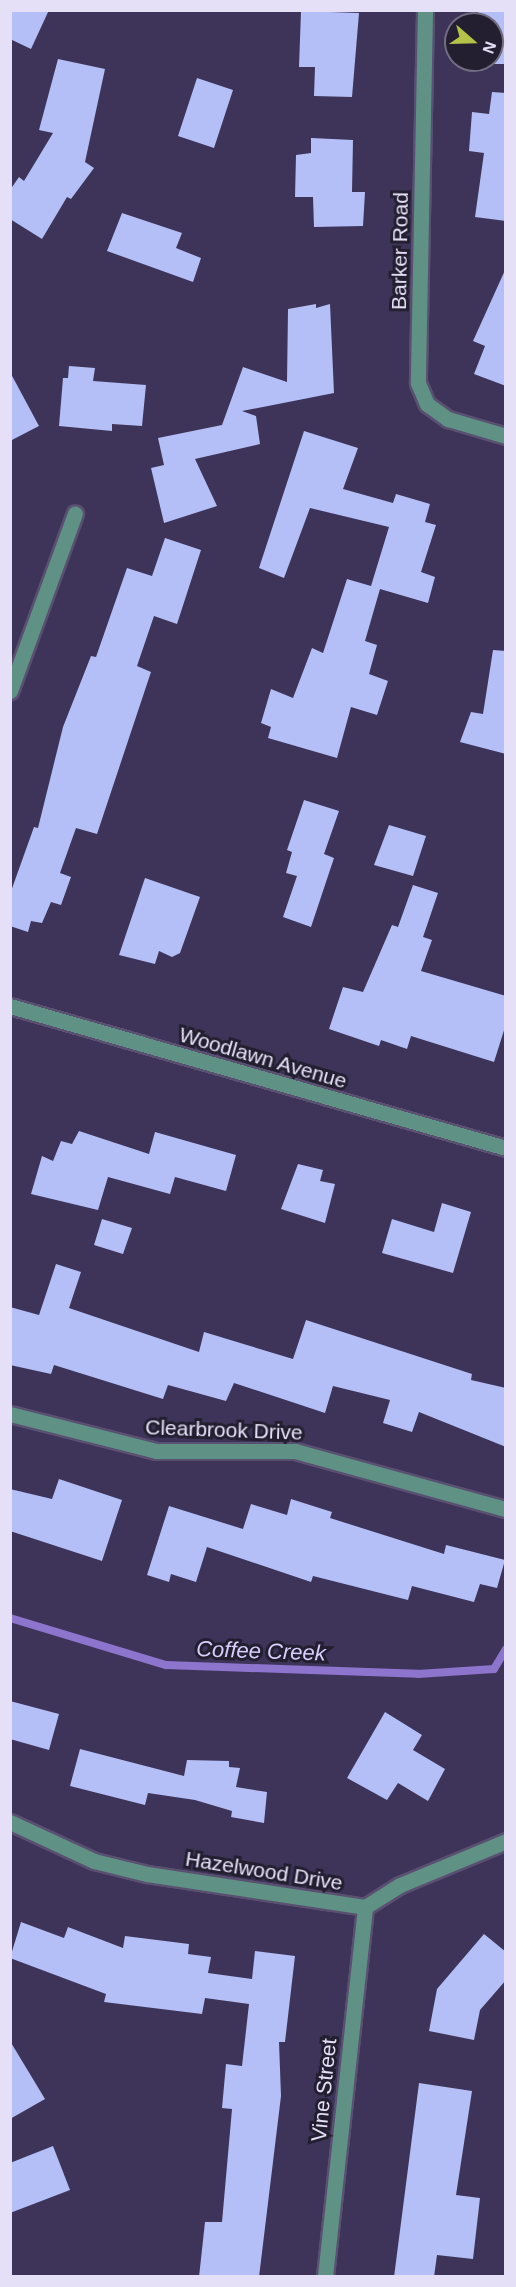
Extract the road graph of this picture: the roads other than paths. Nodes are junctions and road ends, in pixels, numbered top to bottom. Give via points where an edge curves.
1 (425, 10) edge
2 (506, 436) edge
3 (75, 513) dead end
4 (10, 691) edge
5 (10, 1006) edge
6 (506, 1148) edge
7 (10, 1414) edge
8 (506, 1509) edge
9 (10, 1822) edge
10 (506, 1841) edge
11 (365, 1907) junction
12 (325, 2277) edge

1 - 2 street, Barker Road via 418,383 428,404 448,419
3 - 4 street
5 - 6 street, Woodlawn Avenue
7 - 8 street, Clearbrook Drive via 156,1451 295,1450
9 - 11 street, Hazelwood Drive via 85,1858 147,1874
10 - 11 street, Hazelwood Drive via 400,1885
11 - 12 street, Vine Street

